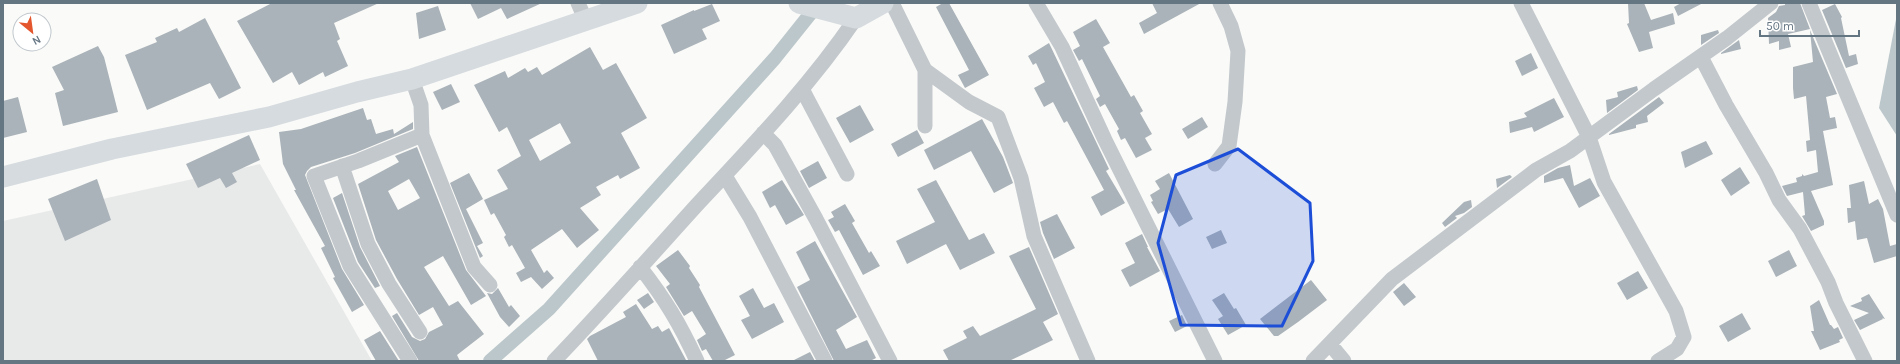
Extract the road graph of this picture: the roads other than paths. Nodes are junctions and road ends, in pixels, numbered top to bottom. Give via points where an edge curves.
1 (638, 3) edge
2 (799, 3) edge
3 (883, 3) edge
4 (892, 3) edge
5 (1036, 3) edge
6 (1220, 3) edge
7 (1521, 3) edge
8 (1771, 3) edge
9 (1809, 3) edge
10 (582, 12) edge
11 (849, 16) junction
12 (1700, 57) junction
13 (925, 70) junction
14 (412, 79) junction
15 (802, 89) junction
16 (925, 126) dead end
17 (763, 133) junction
18 (422, 134) junction
19 (1589, 137) junction
20 (1215, 164) dead end
21 (342, 166) junction
22 (847, 174) dead end
23 (725, 176) junction
24 (3, 177) edge
25 (1897, 215) edge
26 (640, 267) junction
27 (490, 285) dead end
28 (420, 332) dead end
29 (1330, 344) junction
30 (568, 355) edge
31 (410, 361) edge
32 (554, 361) edge
33 (697, 361) edge
34 (825, 361) edge
35 (890, 361) edge
36 (1088, 361) edge
37 (1215, 361) edge
38 (1313, 361) edge
39 (1344, 361) edge
40 (1658, 361) edge
41 (1865, 361) edge

1 - 10 main road
2 - 11 main road
3 - 11 main road
4 - 13 street
5 - 37 street via 1062,47 1105,140
6 - 20 street via 1231,26 1238,51 1229,146
7 - 19 street
8 - 12 street
9 - 25 street
10 - 14 main road
11 - 15 street via 829,57
12 - 19 street
12 - 41 street via 1779,200 1800,229
13 - 16 street
13 - 36 street via 969,102 998,117 1021,178 1034,236
14 - 18 street via 421,105
14 - 24 main road via 269,117 112,149
15 - 17 street
15 - 22 street
17 - 23 street
17 - 35 street via 775,145
18 - 21 street
18 - 27 street via 474,267
19 - 29 street via 1536,170 1392,279
19 - 40 street via 1604,182 1676,311 1684,337 1677,349
21 - 28 street via 368,244
21 - 31 street via 314,176 350,266
23 - 26 street
23 - 34 street via 750,217
26 - 30 street
26 - 33 street via 661,293
29 - 38 street
29 - 39 street
30 - 32 street

